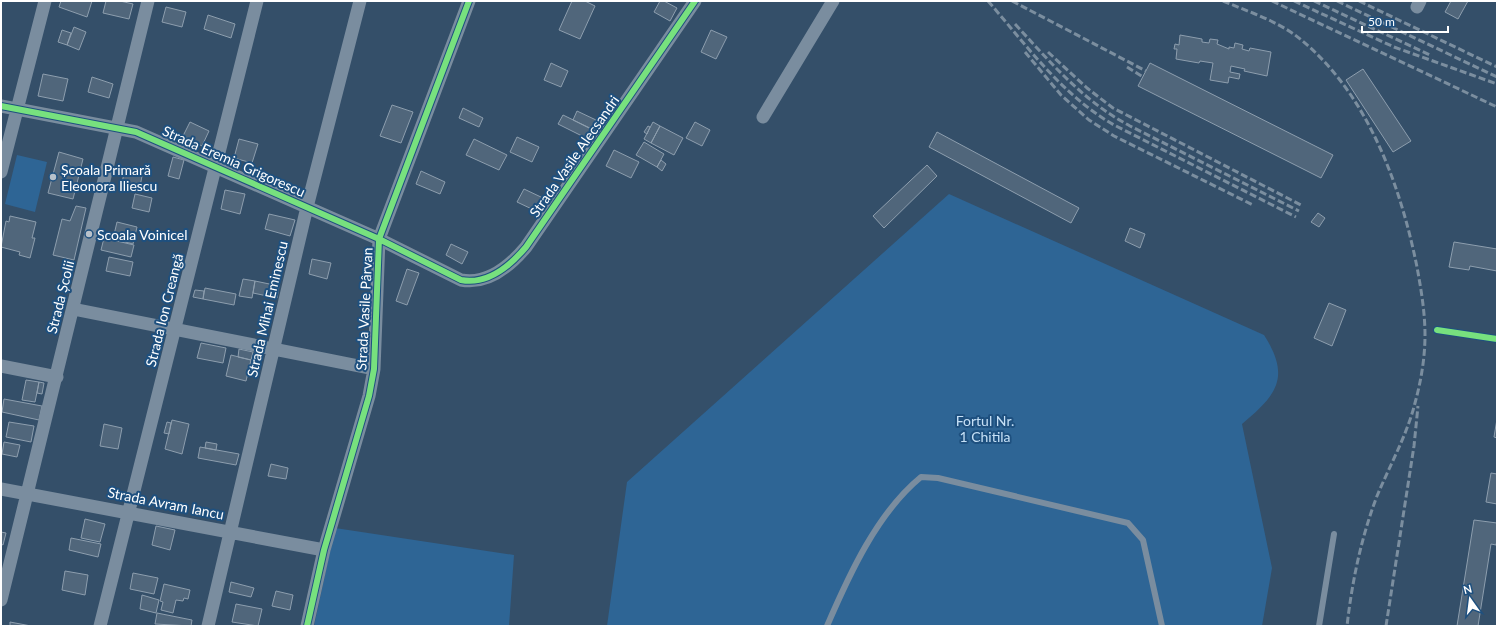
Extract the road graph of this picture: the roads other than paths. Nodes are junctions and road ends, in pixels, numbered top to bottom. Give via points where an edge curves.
1 (45, 1) edge
2 (148, 1) edge
3 (257, 1) edge
4 (360, 1) edge
5 (469, 1) edge
6 (833, 1) edge
7 (692, 2) edge
8 (1, 106) edge
9 (17, 109) junction
10 (763, 117) dead end
11 (117, 127) junction
12 (215, 167) junction
13 (1, 172) edge
14 (307, 207) junction
15 (379, 239) junction
16 (446, 273) joint
17 (73, 309) junction
18 (176, 330) junction
19 (1437, 330) dead end
20 (1497, 339) edge
21 (274, 349) junction
22 (1, 366) edge
23 (374, 369) junction
24 (57, 377) junction
25 (1, 489) edge
26 (27, 494) junction
27 (129, 512) junction
28 (230, 532) junction
29 (1334, 534) dead end
30 (324, 550) junction
31 (1, 600) edge
32 (100, 626) edge
33 (208, 626) edge
34 (307, 626) edge
35 (827, 626) edge
36 (1162, 626) edge
37 (1319, 626) edge

1 - 9 street
2 - 11 street, Strada Școlii
3 - 12 street, Strada Ion Creangă
4 - 14 street, Strada Mihai Eminescu
5 - 15 street, Strada Vasile Pârvan
6 - 10 street
7 - 16 street, Strada Vasile Alecsandri via 517,258 501,270 474,281 461,280
8 - 9 street, Strada Eremia Grigorescu
9 - 11 street, Strada Eremia Grigorescu
9 - 13 street
11 - 12 street, Strada Eremia Grigorescu via 159,140
11 - 17 street, Strada Școlii
12 - 14 street, Strada Eremia Grigorescu
12 - 18 street, Strada Ion Creangă
14 - 15 street, Strada Eremia Grigorescu
14 - 21 street, Strada Mihai Eminescu
15 - 16 street, Strada Eremia Grigorescu
15 - 23 street, Strada Vasile Pârvan
17 - 18 street
17 - 24 street, Strada Școlii
18 - 21 street
18 - 27 street, Strada Ion Creangă
19 - 20 lane
21 - 23 street
21 - 28 street, Strada Mihai Eminescu
22 - 24 street
23 - 30 street, Strada Vasile Pârvan via 369,396
24 - 26 street, Strada Școlii
25 - 26 street, Strada Avram Iancu
26 - 27 street, Strada Avram Iancu
26 - 31 street, Strada Școlii
27 - 28 street, Strada Avram Iancu
27 - 32 street, Strada Ion Creangă
28 - 30 street, Strada Avram Iancu
28 - 33 street, Strada Mihai Eminescu
29 - 37 lane
30 - 34 street, Strada Vasile Pârvan
35 - 36 lane via 845,583 882,520 910,485 921,477 938,478 1128,523 1143,540

